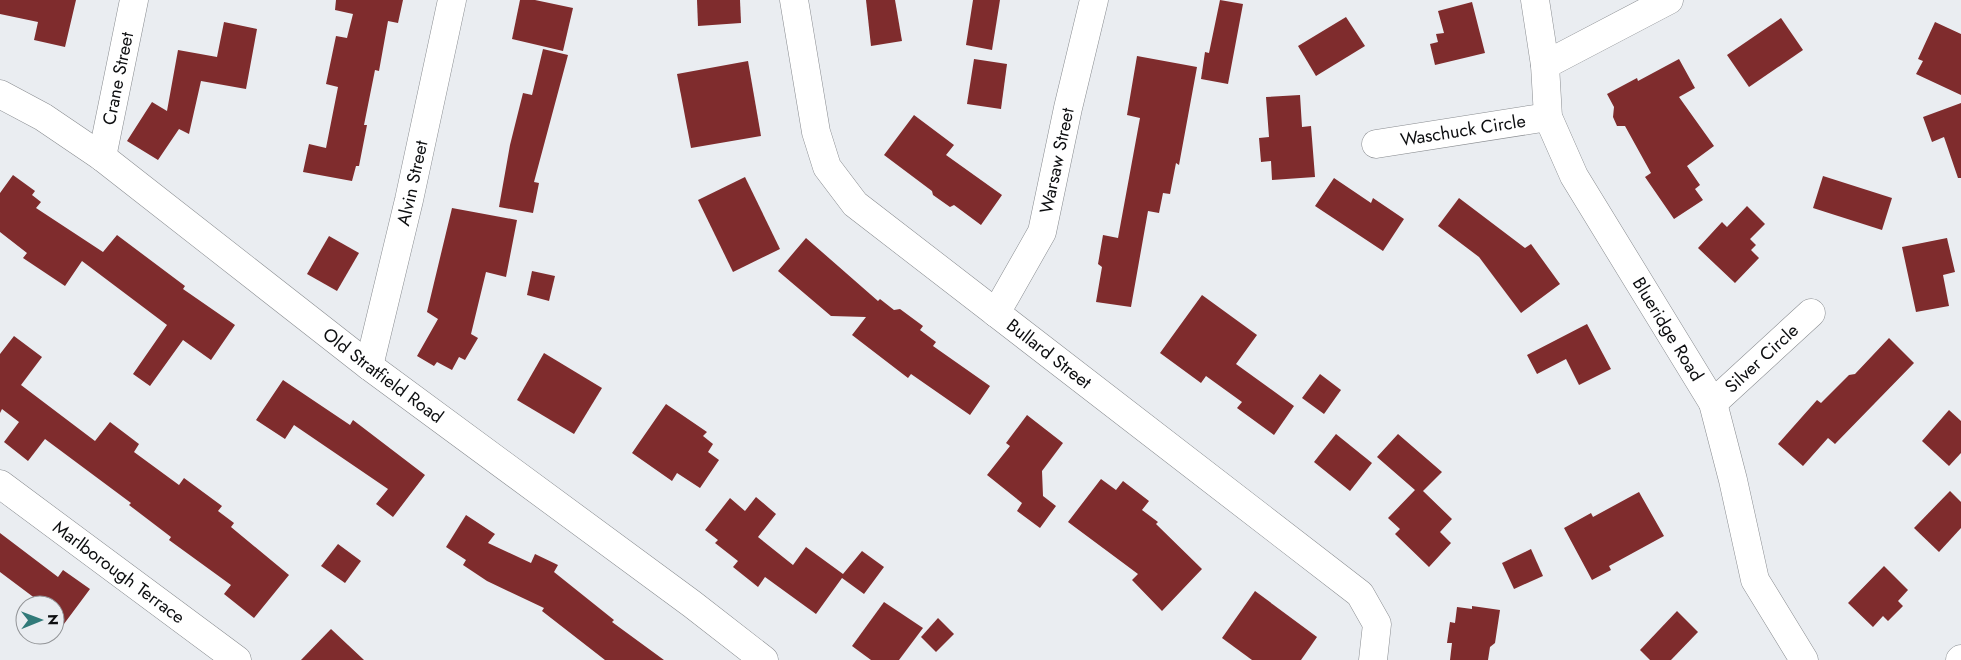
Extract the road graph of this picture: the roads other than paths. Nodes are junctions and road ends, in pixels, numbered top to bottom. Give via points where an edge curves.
1 (134, 0) edge
2 (452, 0) edge
3 (794, 0) edge
4 (1094, 0) edge
5 (1535, 0) edge
6 (1670, 0) edge
7 (1545, 65) junction
8 (0, 94) edge
9 (1548, 117) junction
10 (1376, 144) dead end
11 (102, 157) junction
12 (996, 313) junction
13 (1811, 313) dead end
14 (369, 366) junction
15 (1712, 403) junction
16 (0, 484) edge
17 (237, 660) edge
18 (764, 660) edge
19 (1373, 660) edge
20 (1804, 660) edge

1 - 11 street, Crane Street
2 - 14 street, Alvin Street
3 - 12 street, Bullard Street via 816,132 827,167 855,204
4 - 12 street, Warsaw Street via 1042,232
5 - 7 street, Blueridge Road
6 - 7 street
7 - 9 street, Blueridge Road
8 - 11 street, Old Stratfield Road via 43,117
9 - 10 street, Waschuck Circle
9 - 15 street, Blueridge Road via 1574,176
11 - 14 street, Old Stratfield Road
12 - 19 street, Bullard Street via 1360,594 1377,624
13 - 15 street, Silver Circle
14 - 18 street, Old Stratfield Road
15 - 20 street, Blueridge Road via 1755,580
16 - 17 street, Marlborough Terrace

